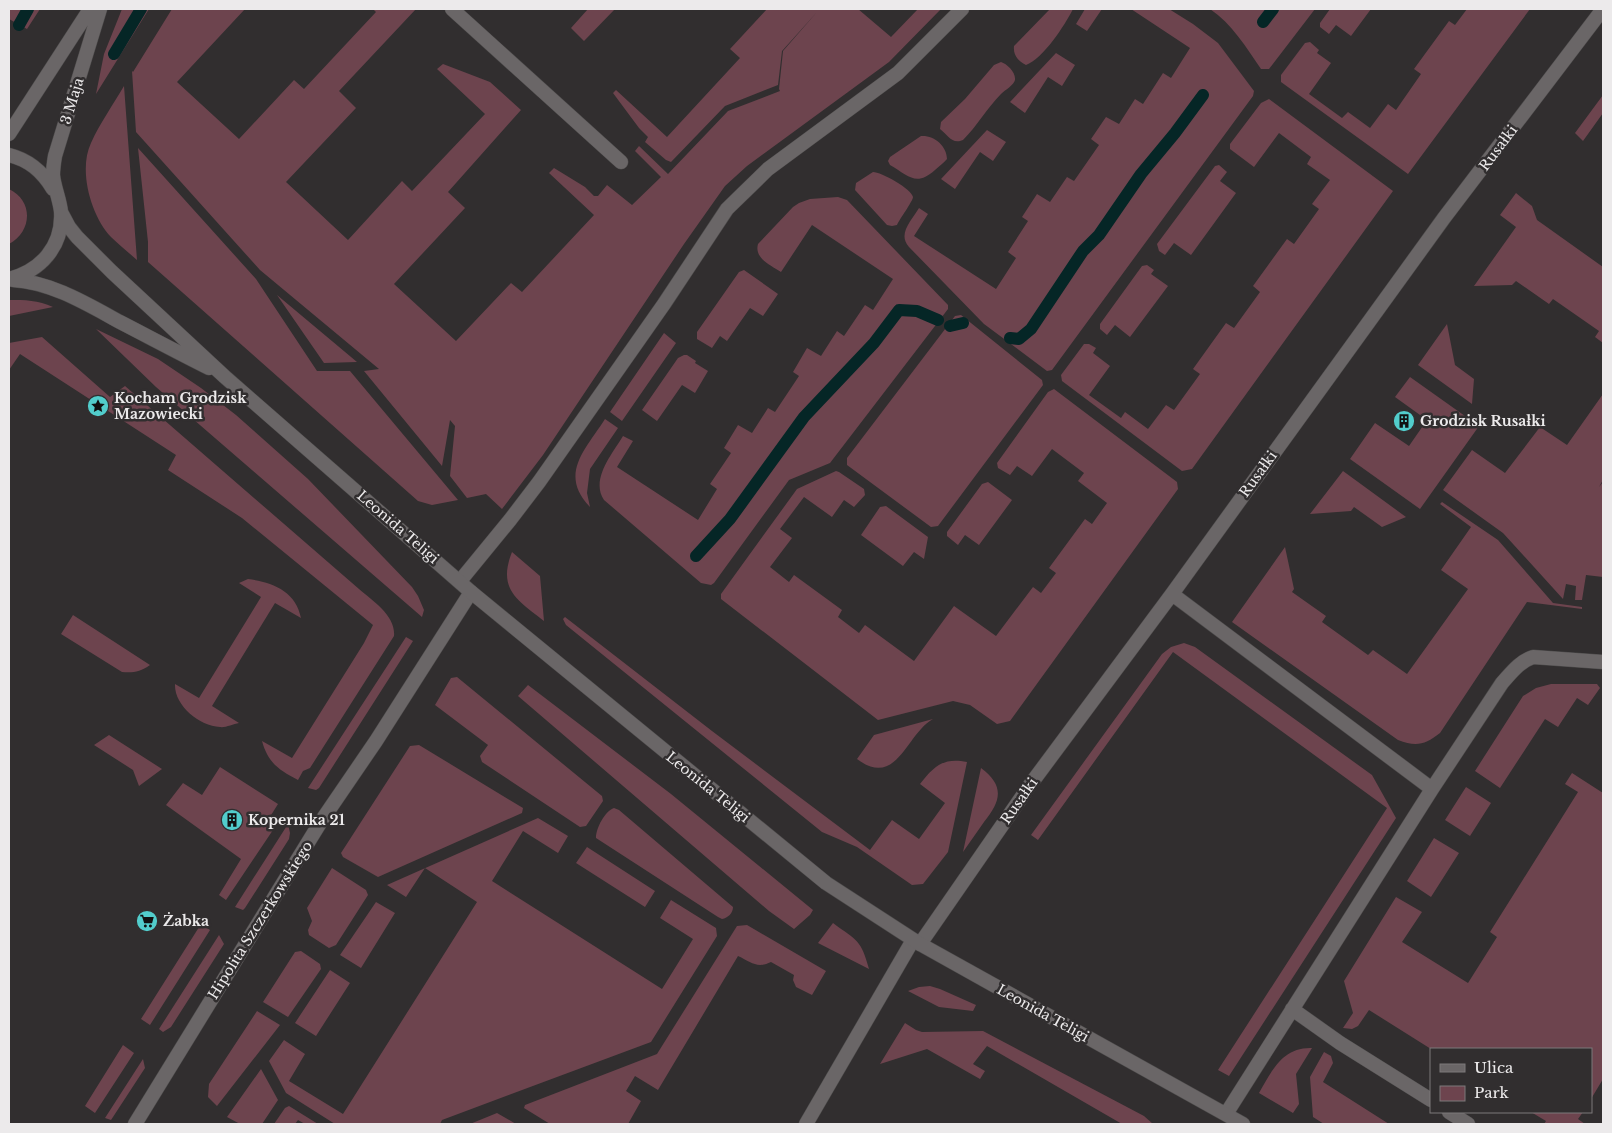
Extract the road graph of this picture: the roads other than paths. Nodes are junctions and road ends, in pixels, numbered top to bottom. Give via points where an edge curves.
1 (90, 9) edge
2 (100, 9) edge
3 (452, 9) edge
4 (962, 9) edge
5 (1603, 9) edge
6 (9, 134) edge
7 (9, 155) edge
8 (621, 162) dead end
9 (57, 193) junction
10 (61, 212) junction
11 (9, 279) edge
12 (225, 377) junction
13 (460, 581) junction
14 (471, 592) junction
15 (1172, 594) junction
16 (1603, 662) edge
17 (1432, 789) junction
18 (917, 942) junction
19 (1292, 1009) junction
20 (1430, 1099) edge
21 (1451, 1113) edge
22 (1235, 1121) edge
23 (135, 1124) edge
24 (806, 1124) edge
25 (1468, 1124) edge

1 - 6 street, 3 Maja
2 - 9 street, 3 Maja via 55,156 53,174
3 - 8 street
4 - 13 street via 914,60 768,169 727,209 539,482
5 - 15 street, Rusałki via 1444,218
7 - 9 street, 3 Maja via 34,166
9 - 10 street, 3 Maja
10 - 11 street, 3 Maja via 59,231 52,249 40,264
10 - 12 street, Leonida Teligi via 77,237
11 - 12 street, Leonida Teligi via 49,287
12 - 13 street, Leonida Teligi
13 - 14 street, Leonida Teligi
14 - 18 street, Leonida Teligi via 826,883
14 - 23 street, Hipolita Szczerkowskiego via 320,823
15 - 17 street
15 - 18 street, Rusałki
16 - 17 street via 1533,657 1522,661 1502,683
17 - 19 street
18 - 22 street, Leonida Teligi
18 - 24 street, Rusałki
19 - 20 street
19 - 22 street
21 - 25 street

